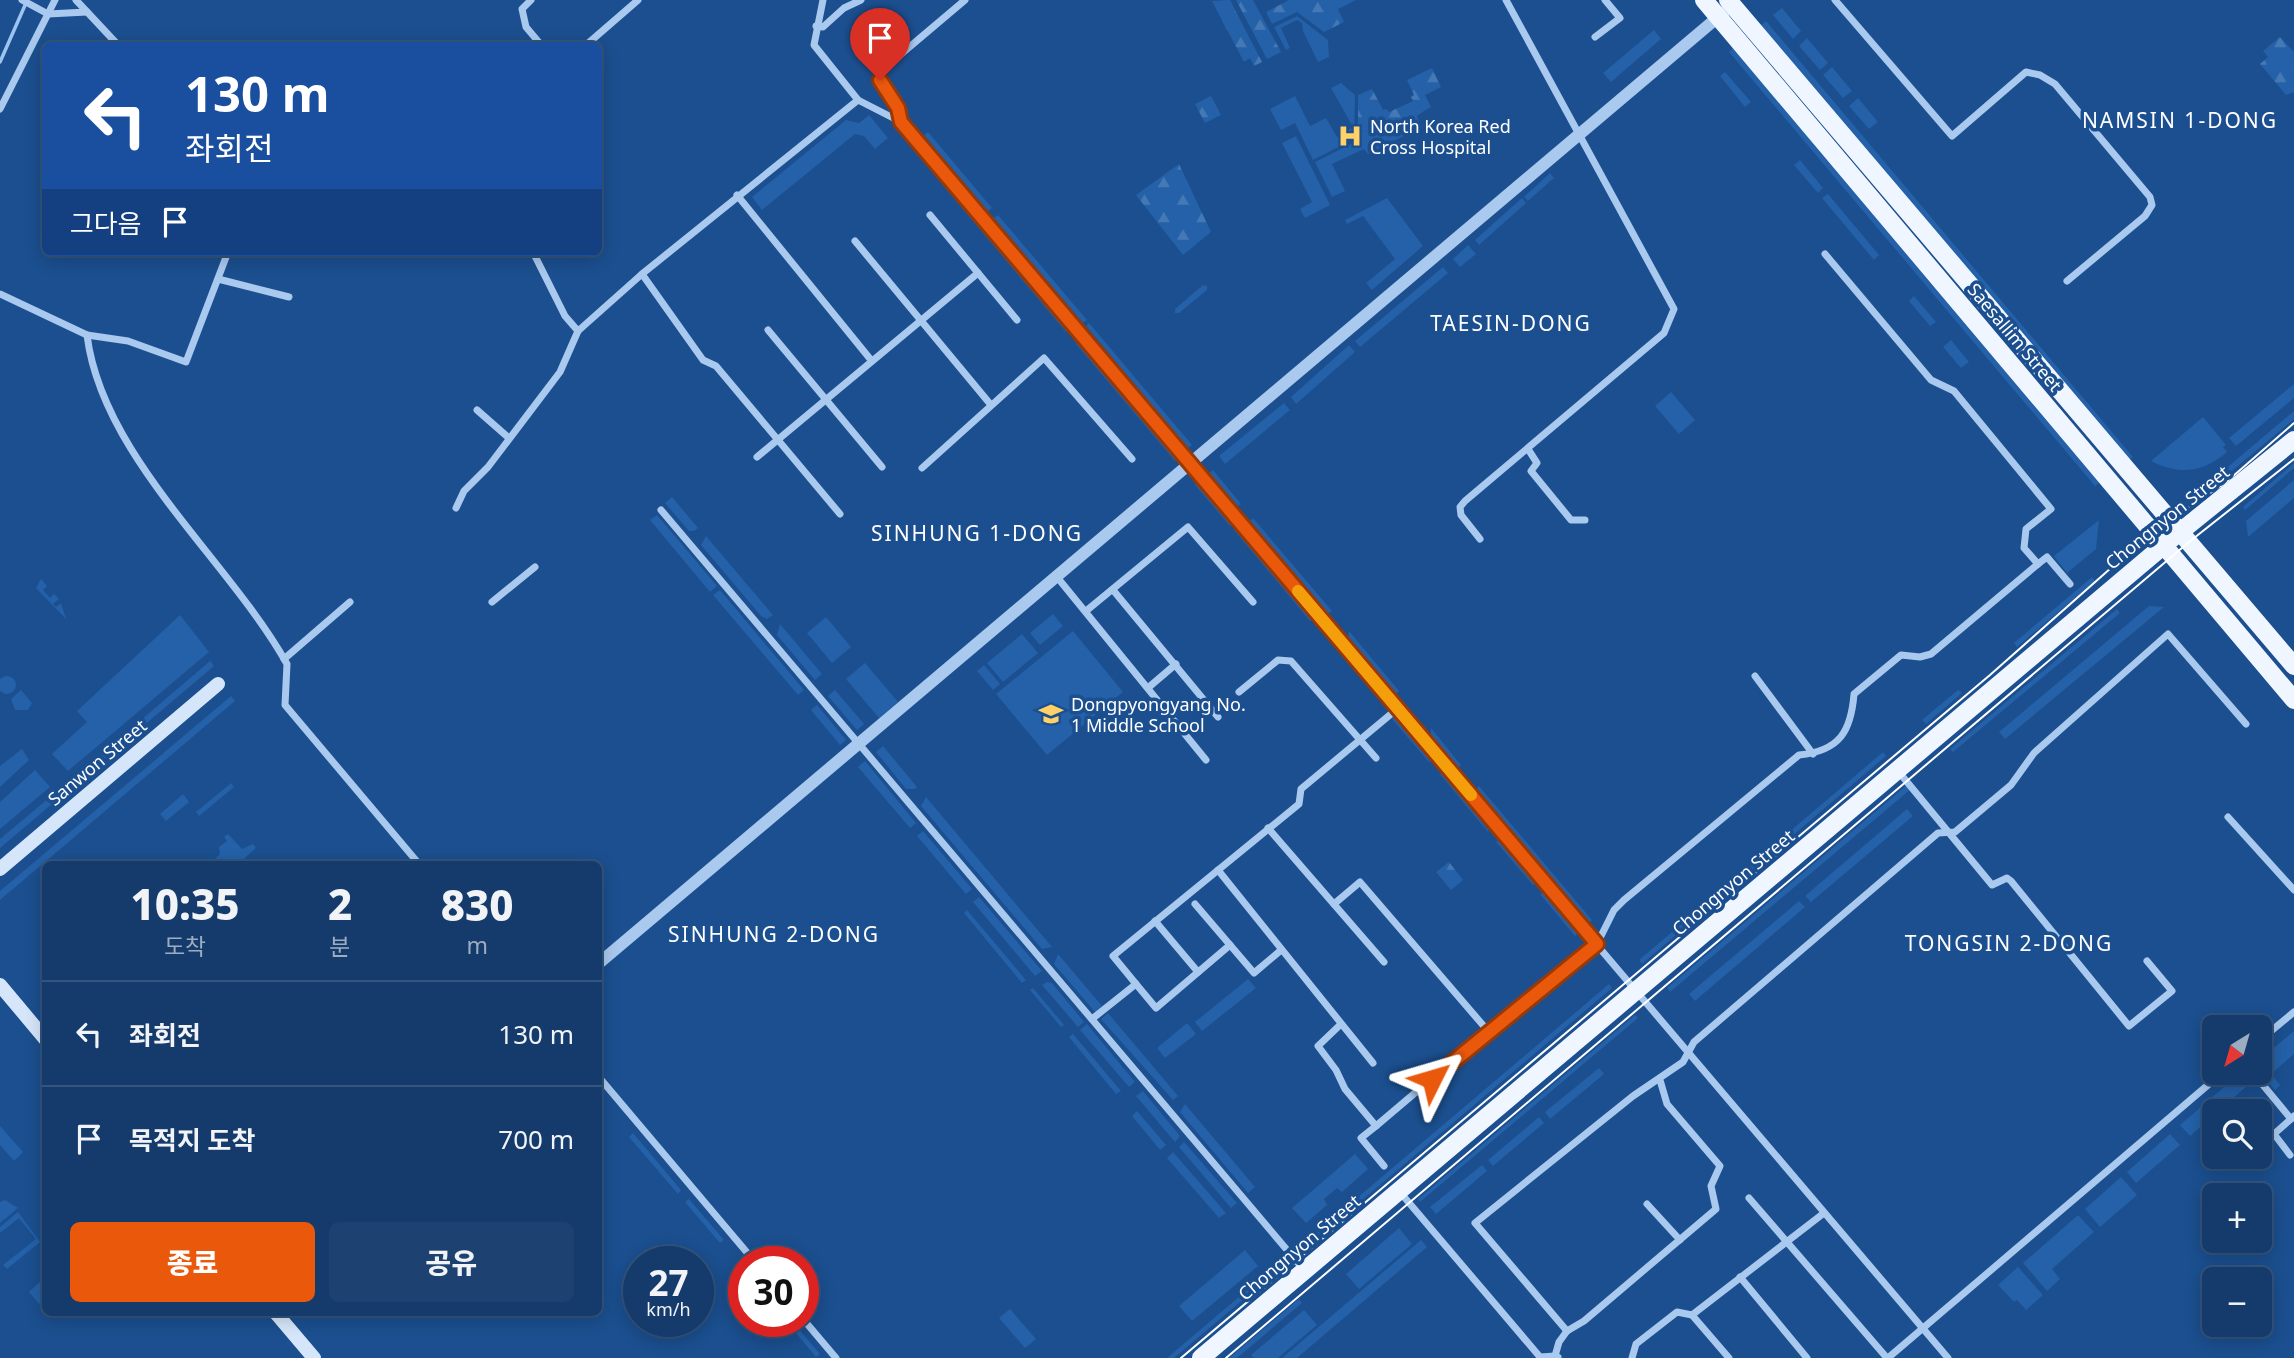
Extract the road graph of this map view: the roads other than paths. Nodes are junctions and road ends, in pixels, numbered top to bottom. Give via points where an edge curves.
1 (22, 0) edge
2 (55, 0) edge
3 (76, 0) edge
4 (531, 0) edge
5 (638, 0) edge
6 (823, 0) edge
7 (861, 0) edge
8 (965, 0) edge
9 (1506, 0) edge
10 (1605, 0) edge
11 (1704, 0) edge
12 (1835, 0) edge
13 (1733, 2) edge
14 (87, 12) junction
15 (48, 14) junction
16 (1718, 17) junction
17 (816, 26) junction
18 (1595, 37) dead end
19 (115, 42) edge
20 (539, 42) edge
21 (590, 42) edge
22 (858, 100) junction
23 (0, 109) edge
24 (901, 122) junction
25 (1579, 135) junction
26 (737, 195) junction
27 (930, 215) dead end
28 (855, 241) dead end
29 (1825, 254) dead end
30 (227, 256) edge
31 (535, 256) edge
32 (978, 273) junction
33 (642, 274) junction
34 (218, 279) junction
35 (2067, 281) dead end
36 (0, 294) edge
37 (289, 297) dead end
38 (919, 320) junction
39 (1017, 320) dead end
40 (768, 330) dead end
41 (578, 331) junction
42 (86, 335) junction
43 (871, 360) junction
44 (826, 400) junction
45 (991, 405) junction
46 (477, 410) dead end
47 (509, 438) junction
48 (778, 439) junction
49 (2294, 440) edge
50 (1528, 449) junction
51 (757, 457) dead end
52 (1132, 459) dead end
53 (1193, 463) junction
54 (882, 467) dead end
55 (922, 468) dead end
56 (456, 508) dead end
57 (661, 510) dead end
58 (840, 514) dead end
59 (1585, 520) dead end
60 (2180, 532) junction
61 (1480, 539) dead end
62 (2164, 546) junction
63 (2038, 564) junction
64 (535, 567) dead end
65 (1057, 577) junction
66 (2070, 583) dead end
67 (1112, 590) junction
68 (350, 602) dead end
69 (492, 602) dead end
70 (1253, 602) dead end
71 (1086, 611) junction
72 (284, 659) junction
73 (1176, 664) junction
74 (2294, 666) edge
75 (1755, 676) dead end
76 (219, 684) dead end
77 (1149, 687) junction
78 (1239, 692) dead end
79 (2294, 700) edge
80 (1397, 709) junction
81 (1219, 717) dead end
82 (2246, 724) dead end
83 (1360, 739) junction
84 (859, 744) junction
85 (1813, 754) junction
86 (1376, 758) dead end
87 (1206, 760) dead end
88 (1898, 770) junction
89 (2228, 817) dead end
90 (1268, 828) junction
91 (1948, 832) junction
92 (416, 861) edge
93 (0, 869) edge
94 (1217, 870) junction
95 (2294, 890) edge
96 (1195, 904) dead end
97 (1334, 904) junction
98 (1155, 921) junction
99 (1597, 944) junction
100 (1230, 946) junction
101 (1280, 951) junction
102 (602, 961) edge
103 (2147, 961) dead end
104 (1384, 962) dead end
105 (1198, 972) junction
106 (1136, 984) junction
107 (0, 985) edge
108 (1636, 991) junction
109 (2294, 1012) edge
110 (1092, 1019) junction
111 (1340, 1026) junction
112 (2272, 1030) edge
113 (1488, 1031) junction
114 (42, 1035) edge
115 (1689, 1052) junction
116 (1373, 1063) dead end
117 (1660, 1080) junction
118 (602, 1081) edge
119 (2208, 1085) edge
120 (2263, 1085) edge
121 (2292, 1118) edge
122 (1376, 1126) junction
123 (2290, 1155) dead end
124 (1384, 1166) dead end
125 (1399, 1191) junction
126 (1749, 1198) dead end
127 (1647, 1204) dead end
128 (1824, 1213) junction
129 (1680, 1240) junction
130 (1787, 1241) junction
131 (741, 1246) edge
132 (1305, 1270) junction
133 (1740, 1277) junction
134 (1692, 1315) junction
135 (278, 1316) edge
136 (1923, 1328) junction
137 (1567, 1331) junction
138 (818, 1337) edge
139 (1536, 1356) edge
140 (1557, 1357) edge
141 (314, 1358) edge
142 (836, 1358) edge
143 (1201, 1358) edge
144 (1632, 1358) edge
145 (1729, 1358) edge
146 (1807, 1358) edge
147 (1887, 1358) edge
148 (1948, 1358) edge

1 - 15 street
2 - 15 street
3 - 14 street
4 - 20 street via 522,9 526,27
5 - 21 street
6 - 17 street
7 - 17 street via 823,27
8 - 24 street via 881,71 880,80 898,108
9 - 25 street
10 - 18 street via 1619,18
11 - 16 main road, Saesallim Street
12 - 35 street via 1952,136 2026,72 2040,75 2055,85 2150,197 2152,205 2145,216
13 - 16 street
13 - 60 main road, Saesallim Street
14 - 15 street
14 - 19 street
15 - 23 street
16 - 25 street
16 - 62 main road, Saesallim Street
17 - 22 street via 814,45
22 - 24 street
22 - 26 street
24 - 53 street
25 - 50 street via 1674,309 1664,333
25 - 53 street
26 - 33 street
26 - 43 street
27 - 32 street
28 - 38 street
29 - 63 street via 1931,380 1954,391 2051,509 2026,529 2024,548
30 - 34 street
31 - 41 street via 565,316
32 - 38 street
32 - 39 street
33 - 41 street
33 - 48 street via 703,360 716,366
34 - 37 street
34 - 42 street via 186,362 128,341
36 - 42 street
38 - 43 street
38 - 45 street
40 - 44 street
41 - 47 street via 560,372
42 - 72 street via 97,387 139,459
43 - 44 street
44 - 48 street
44 - 54 street
45 - 52 street via 1044,358
45 - 55 street
46 - 47 street
47 - 56 street via 464,491
48 - 51 street
48 - 58 street
49 - 60 main road, Chongnyon Street
50 - 59 street via 1537,463 1531,471 1571,520
50 - 61 street via 1460,507
53 - 65 street
53 - 80 street
57 - 84 street
60 - 62 main road, Chongnyon Street
60 - 74 main road, Saesallim Street
62 - 79 main road, Saesallim Street
62 - 88 main road, Chongnyon Street
63 - 66 street via 2047,557
63 - 85 street via 1931,654 1901,655 1854,694 1852,721 1846,732
64 - 69 street
65 - 71 street
65 - 84 street
67 - 70 street via 1188,527
67 - 71 street
67 - 73 street
68 - 72 street
71 - 77 street
72 - 92 street via 285,705
73 - 77 street
73 - 81 street
75 - 85 street
76 - 93 main road, Sanwon Street
77 - 87 street
78 - 83 street via 1278,660 1291,661
80 - 83 street
80 - 99 street
82 - 91 street via 2168,634 2034,753 2011,785 1955,832
83 - 86 street
83 - 90 street via 1301,789 1299,804
84 - 102 street
84 - 110 street
85 - 99 street via 1799,755 1624,900
88 - 91 street
88 - 108 main road, Chongnyon Street
89 - 95 street
90 - 94 street
90 - 97 street
91 - 103 street via 1992,885 2007,878 2011,881 2129,1026 2172,991
91 - 115 street via 1938,832 1699,1038
94 - 98 street
94 - 101 street
96 - 100 street
97 - 104 street
97 - 113 street via 1360,881
98 - 105 street
98 - 106 street via 1112,956
99 - 108 street
99 - 113 street
100 - 101 street via 1254,973
100 - 105 street
101 - 111 street
105 - 106 street via 1156,1009
106 - 110 street
107 - 114 main road
108 - 115 street
108 - 125 main road, Chongnyon Street
109 - 112 street
110 - 132 street
111 - 116 street
111 - 122 street via 1318,1046
113 - 122 street
115 - 117 street
115 - 128 street
117 - 129 street via 1667,1104 1720,1166 1710,1186 1716,1209
117 - 137 street via 1633,1096 1475,1223
118 - 131 street
119 - 136 street
120 - 121 street
121 - 123 street via 2273,1134
122 - 124 street via 1361,1138
125 - 132 main road, Chongnyon Street
125 - 139 street
126 - 130 street
127 - 129 street
128 - 130 street
128 - 136 street
129 - 137 street
130 - 133 street
130 - 147 street
132 - 143 main road, Chongnyon Street
133 - 134 street
133 - 146 street
134 - 144 street via 1677,1312 1636,1345
134 - 145 street
135 - 141 main road
136 - 147 street
136 - 148 street
137 - 140 street via 1559,1342
138 - 142 street
139 - 140 street

